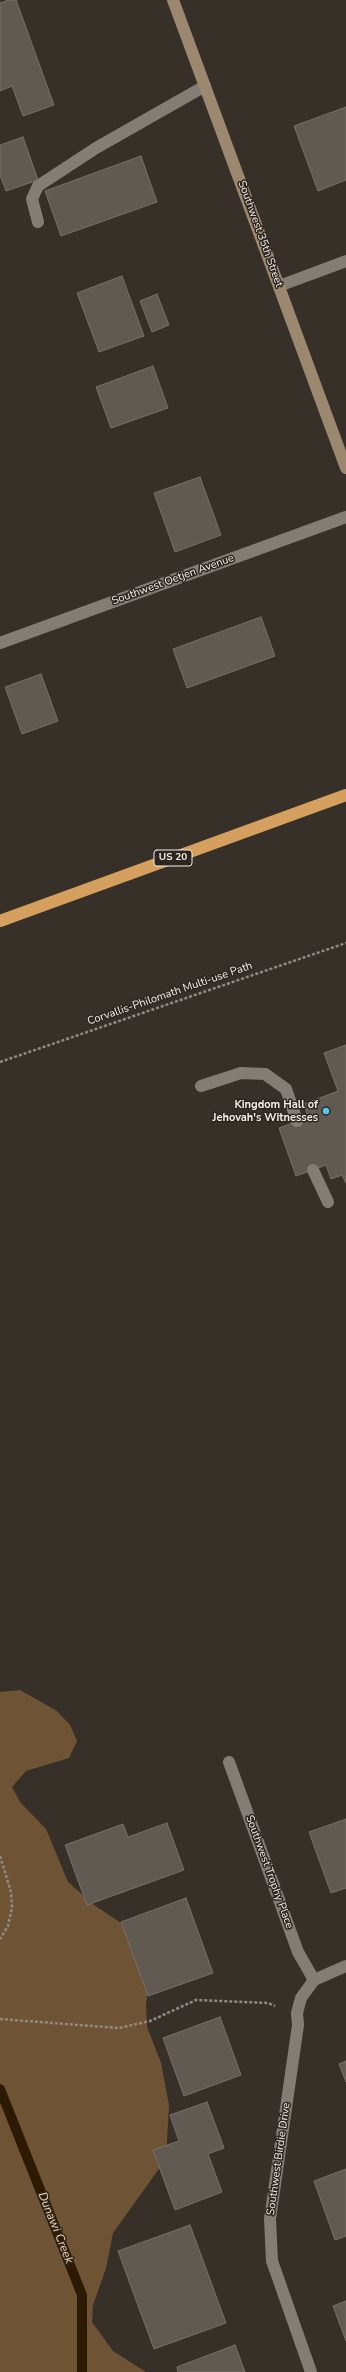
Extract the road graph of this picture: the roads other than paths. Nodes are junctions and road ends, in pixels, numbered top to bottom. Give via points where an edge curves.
1 (173, 0) edge
2 (205, 86) junction
3 (38, 222) dead end
4 (346, 261) edge
5 (279, 286) junction
6 (346, 468) edge
7 (346, 516) edge
8 (0, 643) edge
9 (346, 795) edge
10 (0, 922) edge
11 (201, 1086) dead end
12 (297, 1122) dead end
13 (312, 1170) dead end
14 (328, 1202) dead end
15 (229, 1762) dead end
16 (346, 1966) edge
17 (314, 1980) junction
18 (311, 2372) edge

1 - 2 main road, Southwest 35th Street
2 - 3 street via 96,148 38,186 32,199
2 - 5 main road, Southwest 35th Street
4 - 5 street
5 - 6 main road, Southwest 35th Street
7 - 8 street, Southwest Oetjen Avenue
9 - 10 highway, US 20
11 - 12 street via 241,1073 265,1074 286,1089
13 - 14 street
15 - 17 street, Southwest Trophy Place via 298,1952
16 - 17 street
17 - 18 street, Southwest Birdie Drive via 301,1998 297,2013 298,2026 270,2219 272,2261

